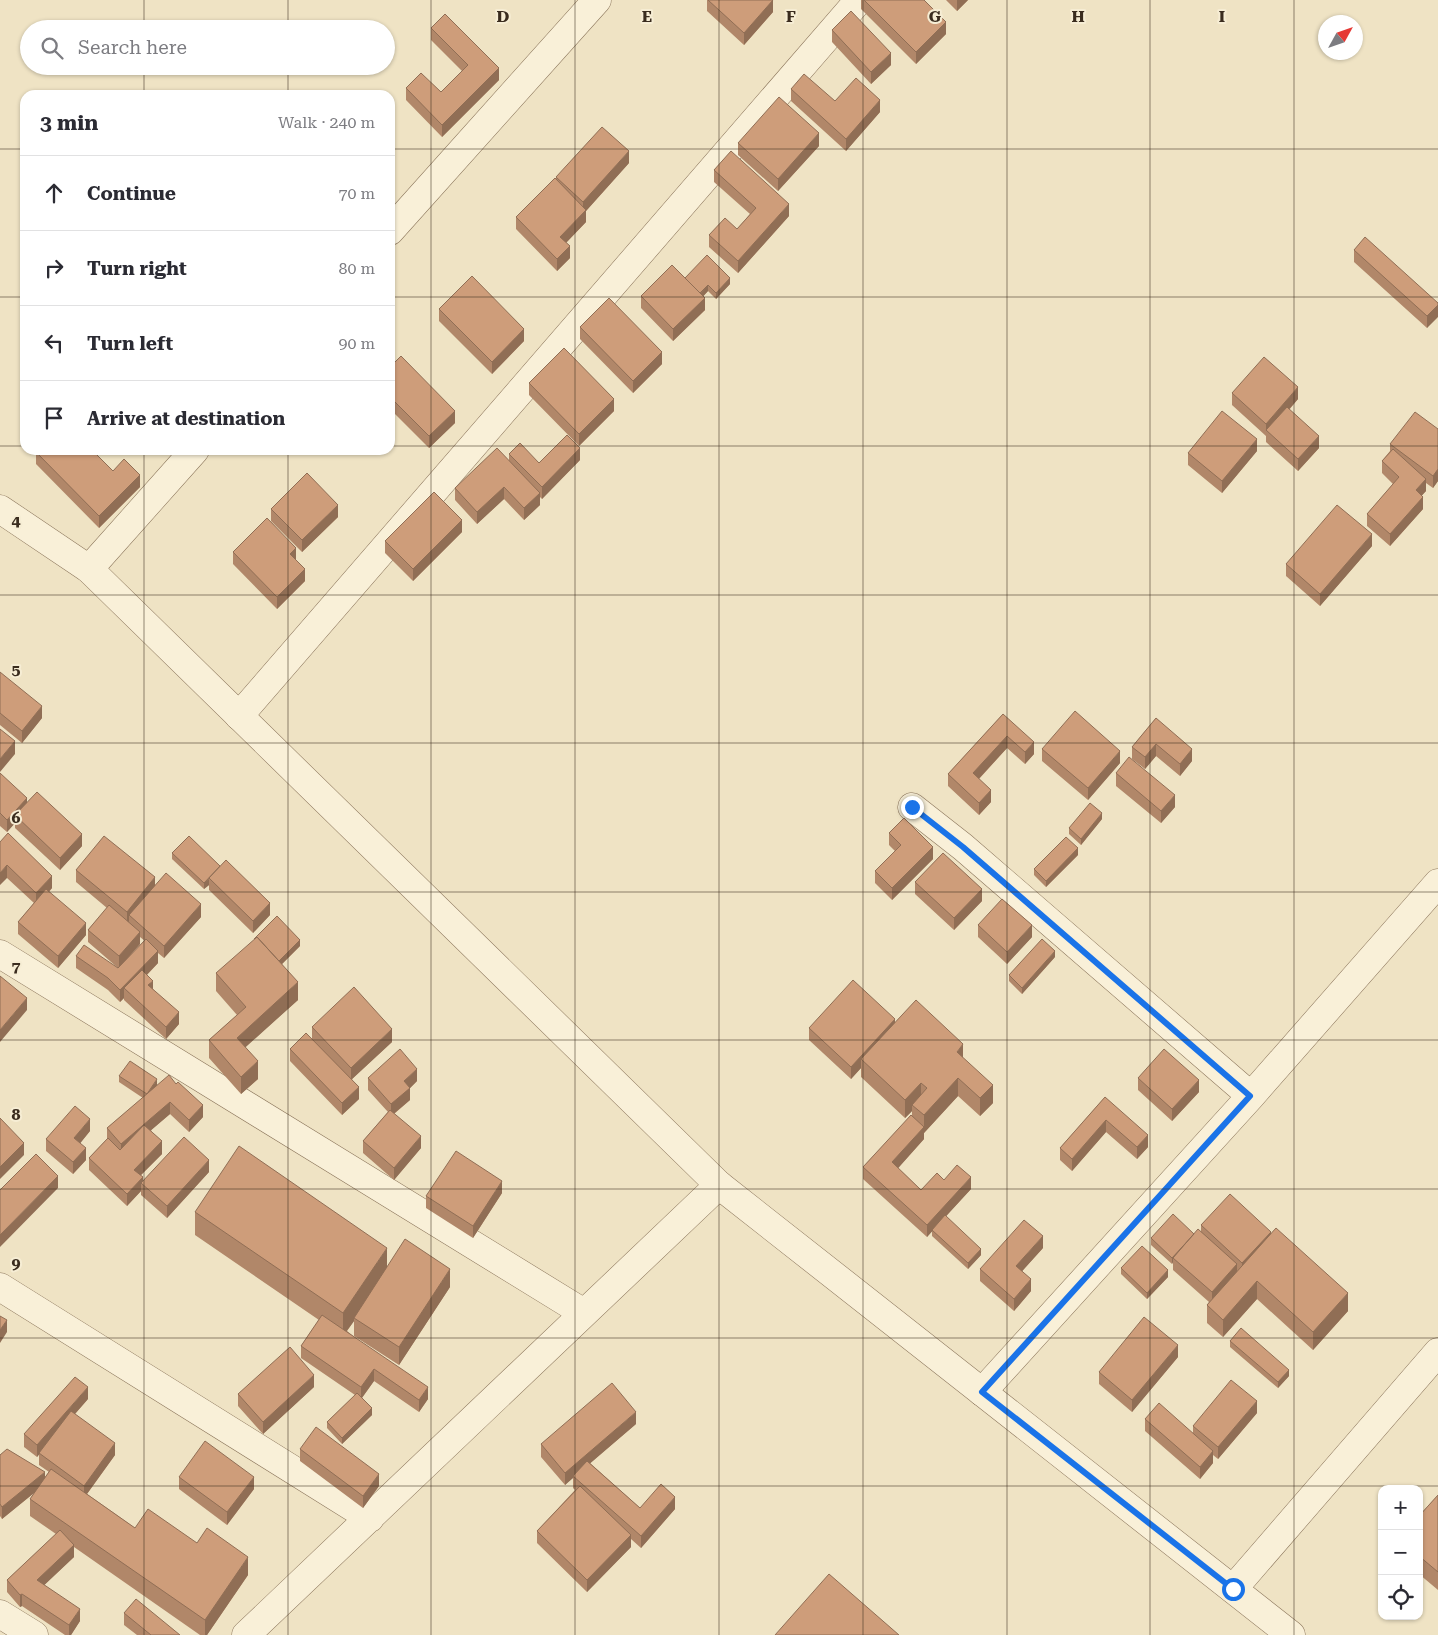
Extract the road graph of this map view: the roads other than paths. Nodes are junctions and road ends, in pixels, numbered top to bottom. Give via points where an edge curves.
1 (597, 0) edge
2 (859, 0) edge
3 (395, 225) edge
4 (191, 455) edge
5 (0, 509) edge
6 (89, 569) junction
7 (239, 716) junction
8 (912, 807) dead end
9 (1438, 883) edge
10 (0, 954) edge
11 (1250, 1096) junction
12 (719, 1185) junction
13 (0, 1287) edge
14 (584, 1313) junction
15 (1438, 1352) edge
16 (982, 1392) junction
17 (370, 1518) junction
18 (1233, 1589) junction
19 (0, 1614) edge
20 (34, 1635) edge
21 (246, 1635) edge
22 (1291, 1635) edge

1 - 3 street
2 - 7 street
4 - 6 street
5 - 6 street
6 - 7 street
7 - 12 street
8 - 11 street via 963,847
9 - 11 street
10 - 14 street
11 - 16 street
12 - 14 street
12 - 16 street
13 - 17 street
14 - 17 street
15 - 18 street
16 - 18 street
17 - 21 street
18 - 22 street
19 - 20 street

